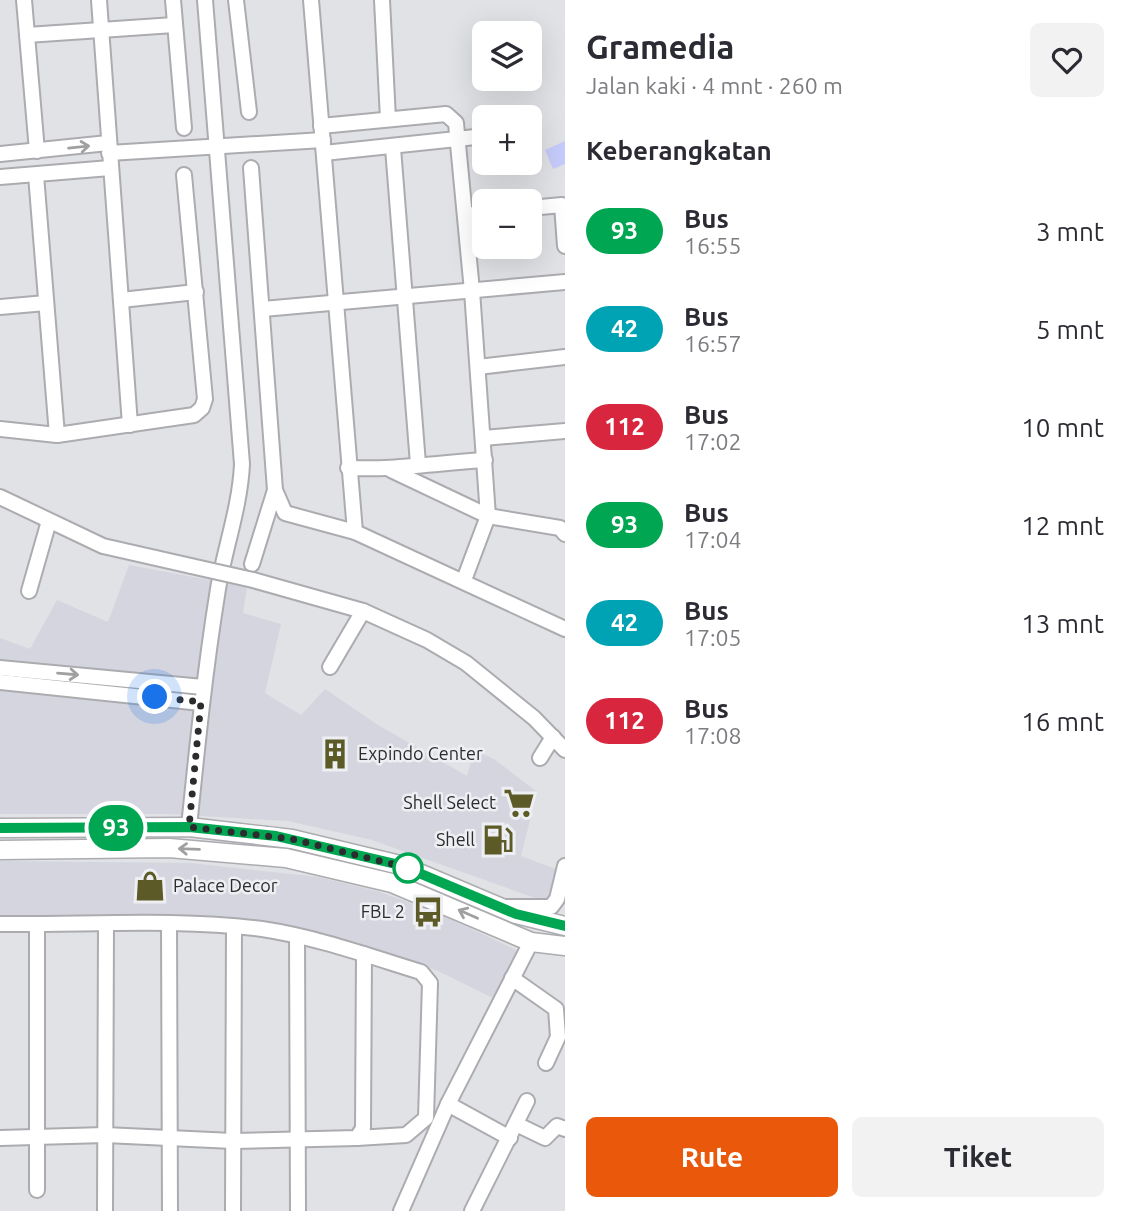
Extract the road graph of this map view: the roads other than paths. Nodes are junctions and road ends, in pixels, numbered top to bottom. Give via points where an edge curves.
1 (24, 0) edge
2 (99, 0) edge
3 (173, 0) edge
4 (205, 0) edge
5 (236, 0) edge
6 (311, 0) edge
7 (382, 0) edge
8 (174, 25) junction
9 (101, 32) junction
10 (27, 35) junction
11 (249, 113) dead end
12 (388, 119) junction
13 (184, 128) dead end
14 (472, 138) edge
15 (323, 139) junction
16 (458, 141) junction
17 (215, 145) junction
18 (109, 148) junction
19 (393, 148) junction
20 (37, 151) junction
21 (0, 154) edge
22 (251, 167) dead end
23 (110, 168) junction
24 (36, 175) junction
25 (184, 175) dead end
26 (0, 177) edge
27 (563, 204) edge
28 (542, 207) edge
29 (472, 214) edge
30 (466, 215) junction
31 (565, 246) edge
32 (565, 282) edge
33 (472, 291) junction
34 (196, 292) junction
35 (404, 297) junction
36 (121, 300) junction
37 (336, 302) junction
38 (46, 303) junction
39 (0, 307) edge
40 (263, 309) junction
41 (565, 357) edge
42 (478, 367) junction
43 (130, 425) junction
44 (0, 429) edge
45 (565, 431) edge
46 (57, 435) junction
47 (483, 438) junction
48 (485, 460) junction
49 (418, 464) junction
50 (348, 468) junction
51 (391, 470) junction
52 (275, 490) junction
53 (0, 497) edge
54 (488, 516) junction
55 (49, 521) junction
56 (563, 526) edge
57 (355, 532) junction
58 (251, 564) dead end
59 (464, 580) junction
60 (29, 591) dead end
61 (363, 611) junction
62 (565, 629) edge
63 (330, 667) dead end
64 (0, 668) edge
65 (0, 682) edge
66 (203, 687) junction
67 (201, 702) junction
68 (553, 737) junction
69 (565, 750) edge
70 (540, 758) dead end
71 (189, 827) junction
72 (0, 828) edge
73 (260, 834) junction
74 (0, 850) edge
75 (257, 854) junction
76 (565, 866) edge
77 (557, 899) junction
78 (499, 907) junction
79 (565, 913) edge
80 (0, 924) edge
81 (37, 925) junction
82 (106, 925) junction
83 (169, 925) junction
84 (565, 926) edge
85 (234, 927) junction
86 (297, 936) junction
87 (531, 942) junction
88 (565, 946) edge
89 (364, 954) junction
90 (512, 978) junction
91 (546, 1063) dead end
92 (527, 1101) dead end
93 (448, 1104) junction
94 (565, 1129) edge
95 (513, 1131) junction
96 (105, 1135) junction
97 (0, 1138) edge
98 (37, 1138) junction
99 (170, 1138) junction
100 (357, 1138) junction
101 (298, 1139) junction
102 (233, 1140) junction
103 (37, 1190) dead end
104 (105, 1211) edge
105 (170, 1211) edge
106 (233, 1211) edge
107 (298, 1211) edge
108 (401, 1211) edge
109 (472, 1211) edge

1 - 10 street
2 - 9 street
3 - 8 street
4 - 17 street
5 - 11 street
6 - 15 street
7 - 12 street
8 - 9 street
8 - 13 street
9 - 10 street
9 - 18 street
10 - 20 street
12 - 15 street
12 - 16 street via 446,114 456,124
14 - 16 street
15 - 17 street
15 - 19 street
15 - 37 street
16 - 19 street
16 - 30 street
17 - 18 street
17 - 66 street via 242,464
20 -> 18 street
18 - 23 street
19 - 35 street
20 - 21 street
22 - 40 street
23 - 24 street
23 - 36 street
24 - 26 street
24 - 38 street
25 - 34 street
27 - 28 street
27 - 31 street
29 - 30 street
30 - 33 street
32 - 33 street
33 - 35 street
33 - 42 street
34 - 36 street
34 - 43 street via 202,408 194,415
35 - 37 street
35 - 49 street
36 - 43 street
37 - 40 street
37 - 50 street
38 - 39 street
38 - 46 street
40 - 52 street
41 - 42 street
42 - 47 street
43 - 46 street
44 - 46 street
45 - 47 street
47 - 48 street
48 - 49 street
48 - 54 street
49 - 51 street
50 - 51 street
50 - 57 street
51 - 54 street
52 - 57 street via 287,515
52 - 58 street
53 - 55 street
54 - 56 street
54 - 59 street
55 - 60 street
55 - 61 street, bridge via 103,546
57 - 59 street
59 - 62 street
61 - 63 street
61 - 68 street via 397,624 466,663
64 -> 66 street
65 - 67 street
66 - 67 street
67 - 71 street
68 - 69 street
68 - 70 street
71 - 72 main road
71 - 73 main road
73 - 75 main road
73 - 78 main road via 400,865
75 -> 74 main road via 169,848
87 -> 75 main road via 392,883 312,862
76 - 77 street
77 - 78 street via 545,909
77 - 79 street via 558,908
78 - 84 main road
80 - 81 street
81 - 82 street
81 - 98 street
82 - 83 street
82 - 96 street
83 - 85 street
83 - 99 street
85 - 86 street
85 - 102 street
86 - 89 street
86 - 101 street
87 - 88 main road
87 - 90 street
89 - 100 street via 363,1128
89 - 100 street via 427,976 430,983 426,1118 406,1135
90 - 91 street via 556,1009 558,1037
90 - 93 street
92 - 95 street
93 - 95 street
93 - 108 street
94 - 95 street via 557,1126 545,1138
95 - 109 street
96 - 98 street
96 - 99 street
96 - 104 street
97 - 98 street
98 - 103 street
99 - 102 street
99 - 105 street
100 - 101 street
101 - 102 street
101 - 107 street
102 - 106 street

